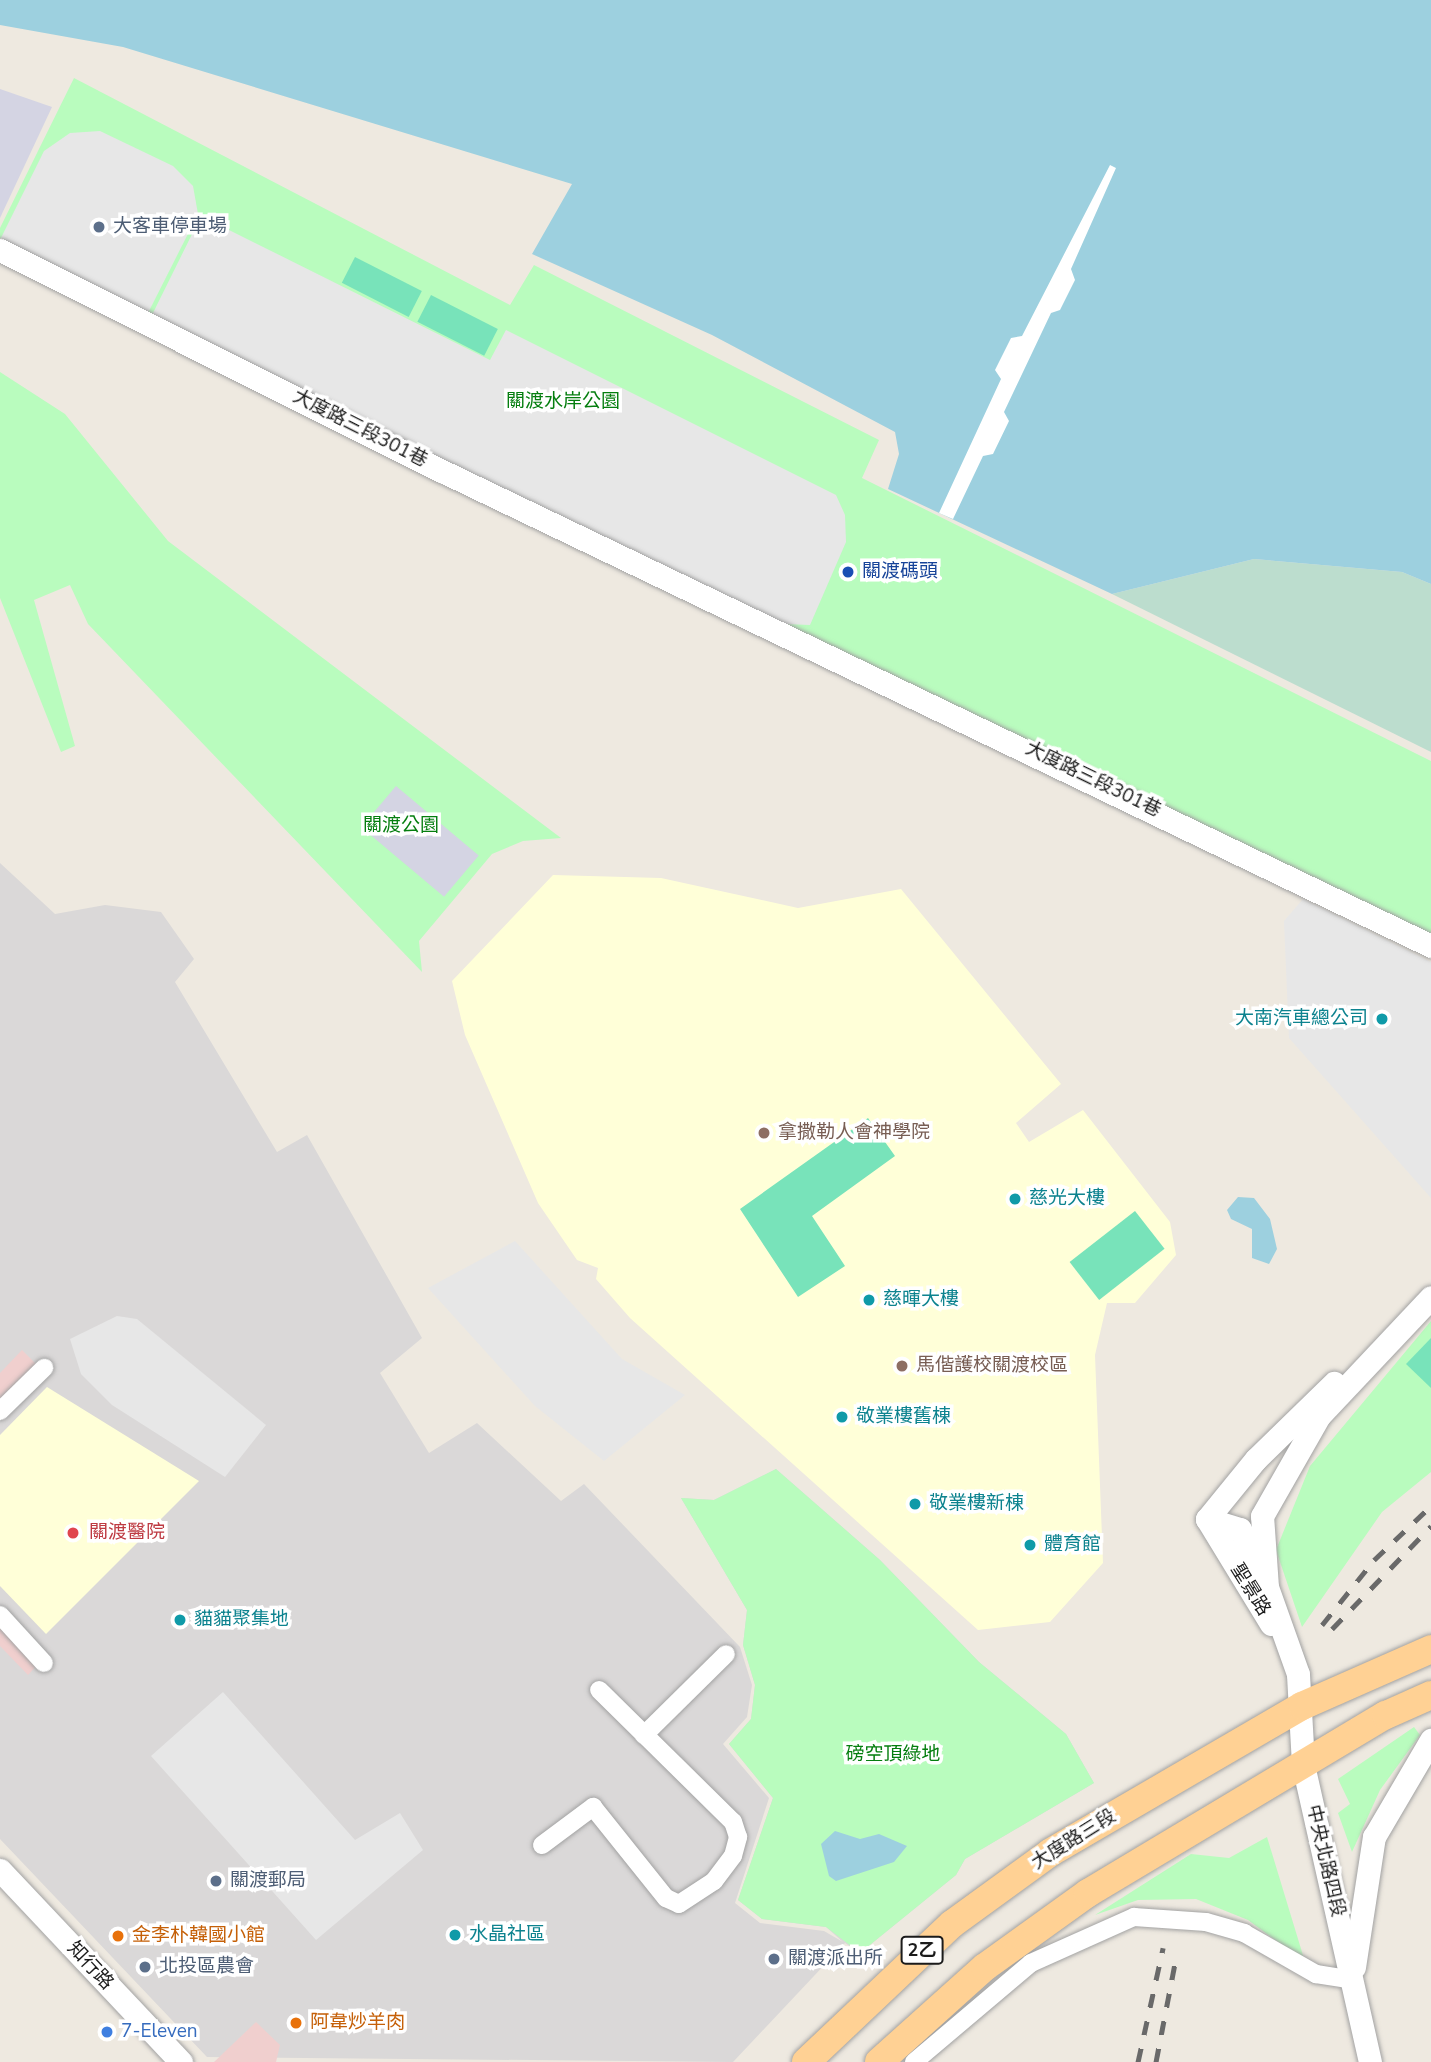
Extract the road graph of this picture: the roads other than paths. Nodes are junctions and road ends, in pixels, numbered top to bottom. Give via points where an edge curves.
1 (0, 250) edge
2 (1431, 946) edge
3 (1431, 1297) edge
4 (1378, 1349) junction
5 (44, 1368) dead end
6 (0, 1411) edge
7 (1207, 1519) junction
8 (1267, 1587) junction
9 (0, 1615) edge
10 (1431, 1649) edge
11 (726, 1654) dead end
12 (1295, 1659) junction
13 (44, 1663) dead end
14 (599, 1690) dead end
15 (1431, 1695) edge
16 (1302, 1706) junction
17 (644, 1735) junction
18 (1431, 1740) edge
19 (1303, 1764) junction
20 (542, 1845) dead end
21 (0, 1870) edge
22 (1352, 1980) junction
23 (181, 2062) edge
24 (806, 2062) edge
25 (879, 2062) edge
26 (914, 2062) edge
27 (1370, 2062) edge

1 - 2 street, 大度路三段301巷 via 752,621
3 - 4 street
4 - 7 street via 1310,1402
4 - 8 street via 1319,1416 1267,1499 1261,1554
5 - 6 street
7 - 8 street via 1240,1529
7 - 12 street, 聖景路
8 - 12 street
9 - 13 street
10 - 16 main road, 大度路三段 / 2乙
11 - 17 street
12 - 16 street, 中央北路四段
14 - 17 street
15 - 19 main road, 2乙
16 - 19 street, 中央北路四段
16 - 24 main road, 大度路三段 / 2乙 via 1051,1852 931,1942
17 - 20 street via 733,1822 733,1856 714,1881 691,1901 666,1898 593,1807
18 - 22 street via 1374,1837
19 - 22 street, 中央北路四段
19 - 25 main road, 2乙 via 1088,1893 985,1967
21 - 23 street, 知行路
22 - 26 street via 1316,1974 1219,1926 1164,1915 1134,1917 1031,1963
22 - 27 street, 中央北路四段

